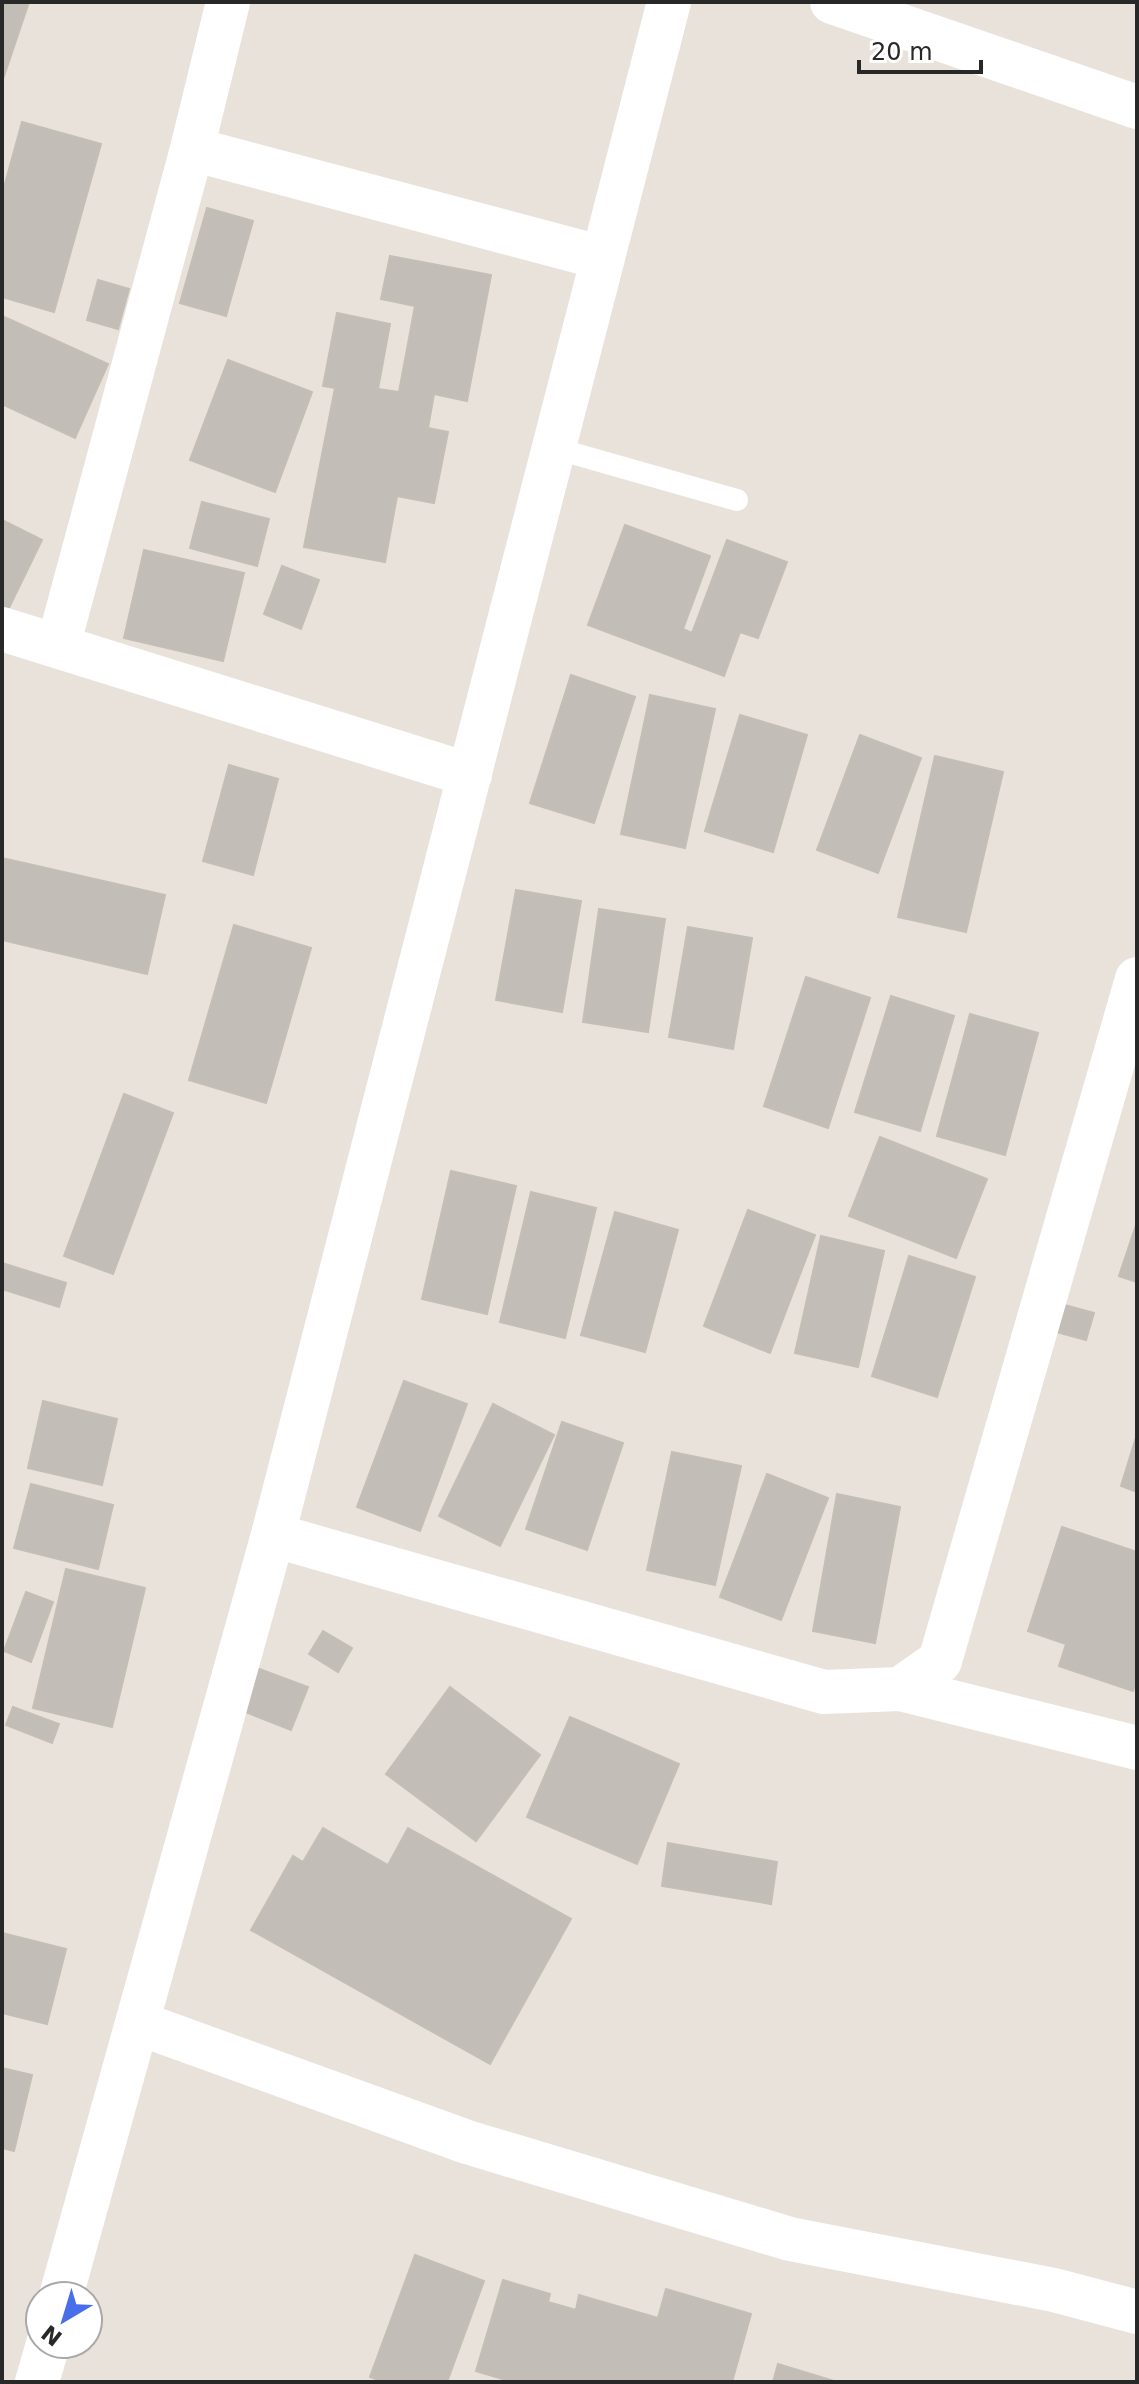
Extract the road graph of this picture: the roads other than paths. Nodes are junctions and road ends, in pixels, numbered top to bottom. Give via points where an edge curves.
1 (228, 2) edge
2 (669, 2) edge
3 (832, 2) edge
4 (1137, 107) edge
5 (192, 149) junction
6 (603, 258) junction
7 (554, 448) junction
8 (737, 500) dead end
9 (2, 629) edge
10 (58, 646) junction
11 (470, 775) junction
12 (1137, 979) edge
13 (1121, 1094) edge
14 (273, 1535) junction
15 (900, 1689) junction
16 (1137, 1748) edge
17 (138, 2023) junction
18 (66, 2280) edge
19 (1137, 2312) edge
20 (43, 2360) edge
21 (37, 2382) edge

1 - 5 street
2 - 6 street
3 - 4 street
5 - 6 street
5 - 10 street
6 - 7 street
7 - 8 lane
7 - 11 street
9 - 10 street
10 - 11 street
11 - 14 street
12 - 13 street
13 - 15 street via 940,1661
14 - 15 street via 824,1692
14 - 17 street
15 - 16 street
17 - 18 street
17 - 19 street via 467,2142 790,2239 1054,2290
20 - 21 street

